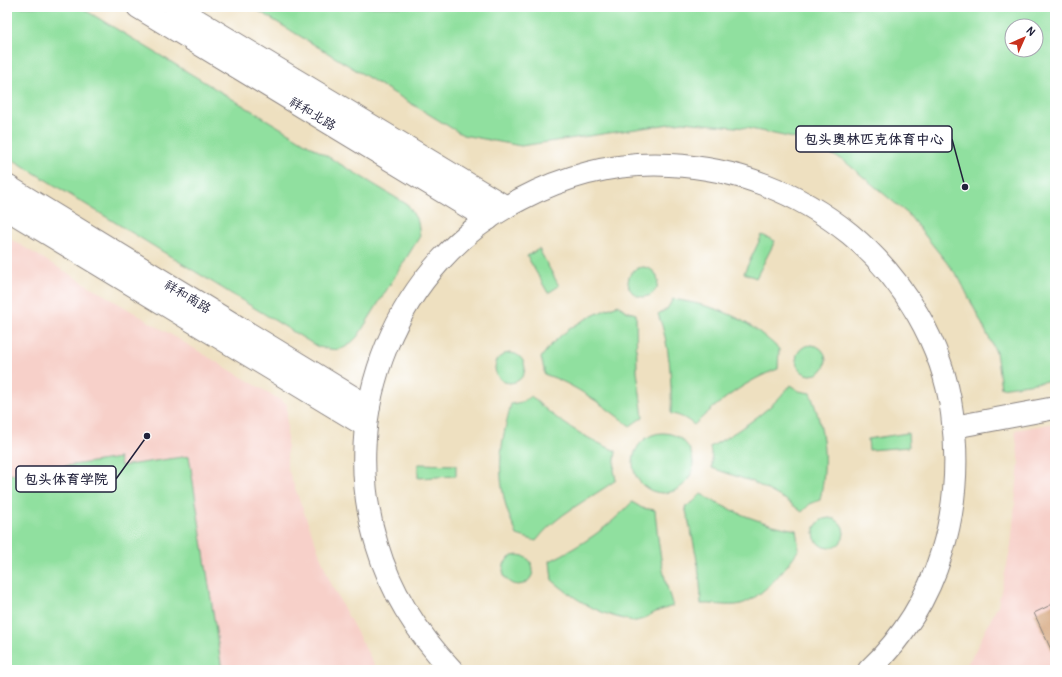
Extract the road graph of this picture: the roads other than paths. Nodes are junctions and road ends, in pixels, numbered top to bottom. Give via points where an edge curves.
1 (138, 7) edge
2 (175, 7) edge
3 (7, 186) edge
4 (506, 207) junction
5 (7, 209) edge
6 (488, 219) junction
7 (1055, 408) edge
8 (367, 416) junction
9 (954, 427) junction
10 (452, 670) edge
11 (869, 670) edge

1 - 6 street, 祥和北路
2 - 4 street, 祥和北路
3 - 8 street, 祥和南路
4 - 6 street
4 - 9 street via 566,179 634,165 657,164 720,170 780,190 835,222 881,264 901,289 918,315 932,344 943,373
5 - 8 street, 祥和南路
6 - 8 street via 440,261 404,310 379,365
7 - 9 street
8 - 10 street via 365,485 369,516 377,545 400,601 435,652
9 - 11 street via 954,498 940,559 913,616 895,642

